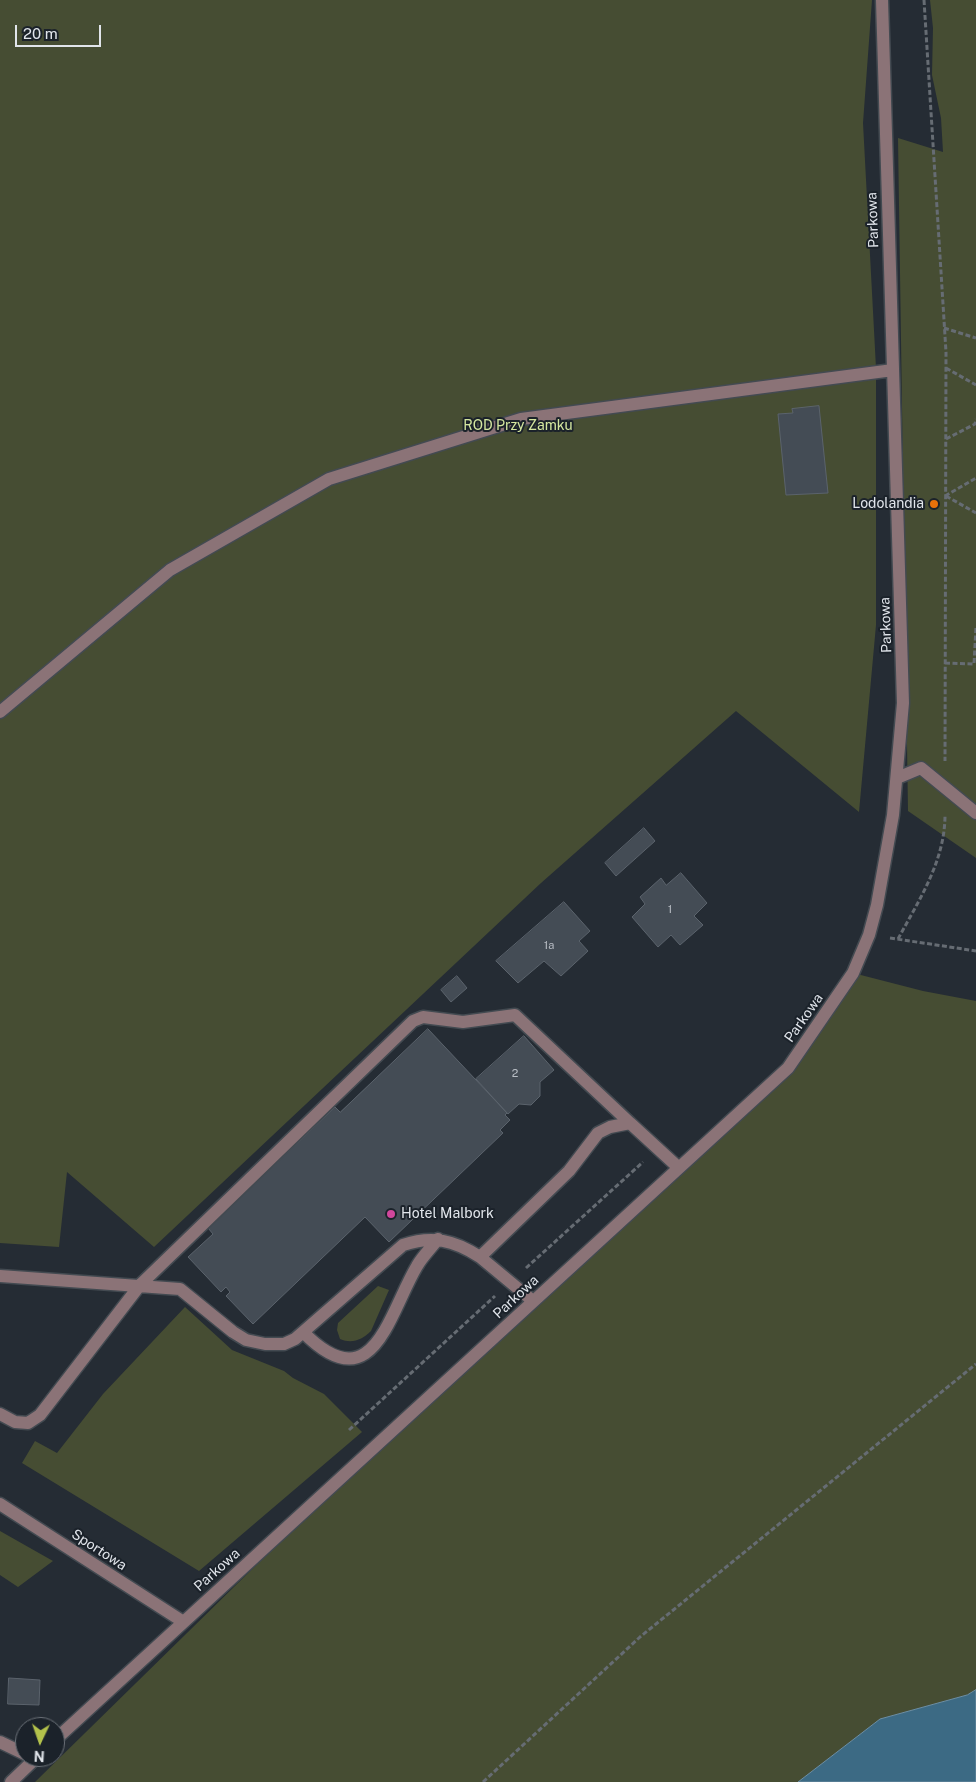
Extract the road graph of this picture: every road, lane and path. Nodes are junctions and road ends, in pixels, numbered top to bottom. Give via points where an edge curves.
1 (882, 0) edge
2 (924, 0) edge
3 (944, 328) junction
4 (976, 338) edge
5 (946, 368) junction
6 (893, 370) junction
7 (976, 385) edge
8 (976, 419) edge
9 (975, 424) edge
10 (946, 438) junction
11 (976, 478) edge
12 (945, 496) junction
13 (976, 513) edge
14 (976, 627) edge
15 (945, 663) junction
16 (975, 665) edge
17 (0, 712) edge
18 (897, 778) junction
19 (945, 788) junction
20 (976, 813) edge
21 (869, 935) junction
22 (898, 939) junction
23 (976, 951) edge
24 (630, 1123) junction
25 (679, 1168) junction
26 (438, 1239) junction
27 (480, 1257) junction
28 (0, 1276) edge
29 (140, 1285) junction
30 (533, 1301) junction
31 (303, 1332) junction
32 (976, 1364) edge
33 (0, 1414) edge
34 (0, 1504) edge
35 (182, 1621) junction
36 (65, 1731) edge
37 (0, 1742) edge
38 (15, 1749) edge
39 (23, 1767) edge
40 (11, 1782) edge
41 (483, 1782) edge

1 - 6 street, Parkowa
2 - 3 path
3 - 4 path
3 - 5 path
5 - 7 path
5 - 10 path
6 - 17 street via 521,419 328,479 170,570
6 - 18 street, Parkowa via 903,703
8 - 9 path
9 - 10 path
10 - 12 path
11 - 12 path
12 - 13 path
12 - 15 path
14 - 16 path
15 - 16 path
15 - 19 path
18 - 19 street via 921,768
18 - 21 street, Parkowa via 878,905
19 - 20 street
19 - 22 path via 945,826 934,872
21 - 22 path
21 - 25 street, Parkowa via 853,973 788,1068
22 - 23 path
24 - 25 street
24 - 27 street via 598,1133 569,1171
24 - 29 street via 515,1015 463,1022 423,1017 413,1021
25 - 30 street, Parkowa
26 - 27 street via 462,1245
26 - 31 street via 419,1239 402,1245
26 - 31 street via 417,1265 380,1340 367,1353 353,1358 328,1354
27 - 30 street
28 - 29 street
29 - 31 street via 180,1289 246,1340 284,1344
29 - 33 street via 40,1415 28,1423 16,1422
30 - 35 street, Parkowa
32 - 41 path via 640,1637
34 - 35 street, Sportowa
35 - 36 street, Parkowa
37 - 38 street
39 - 40 street

